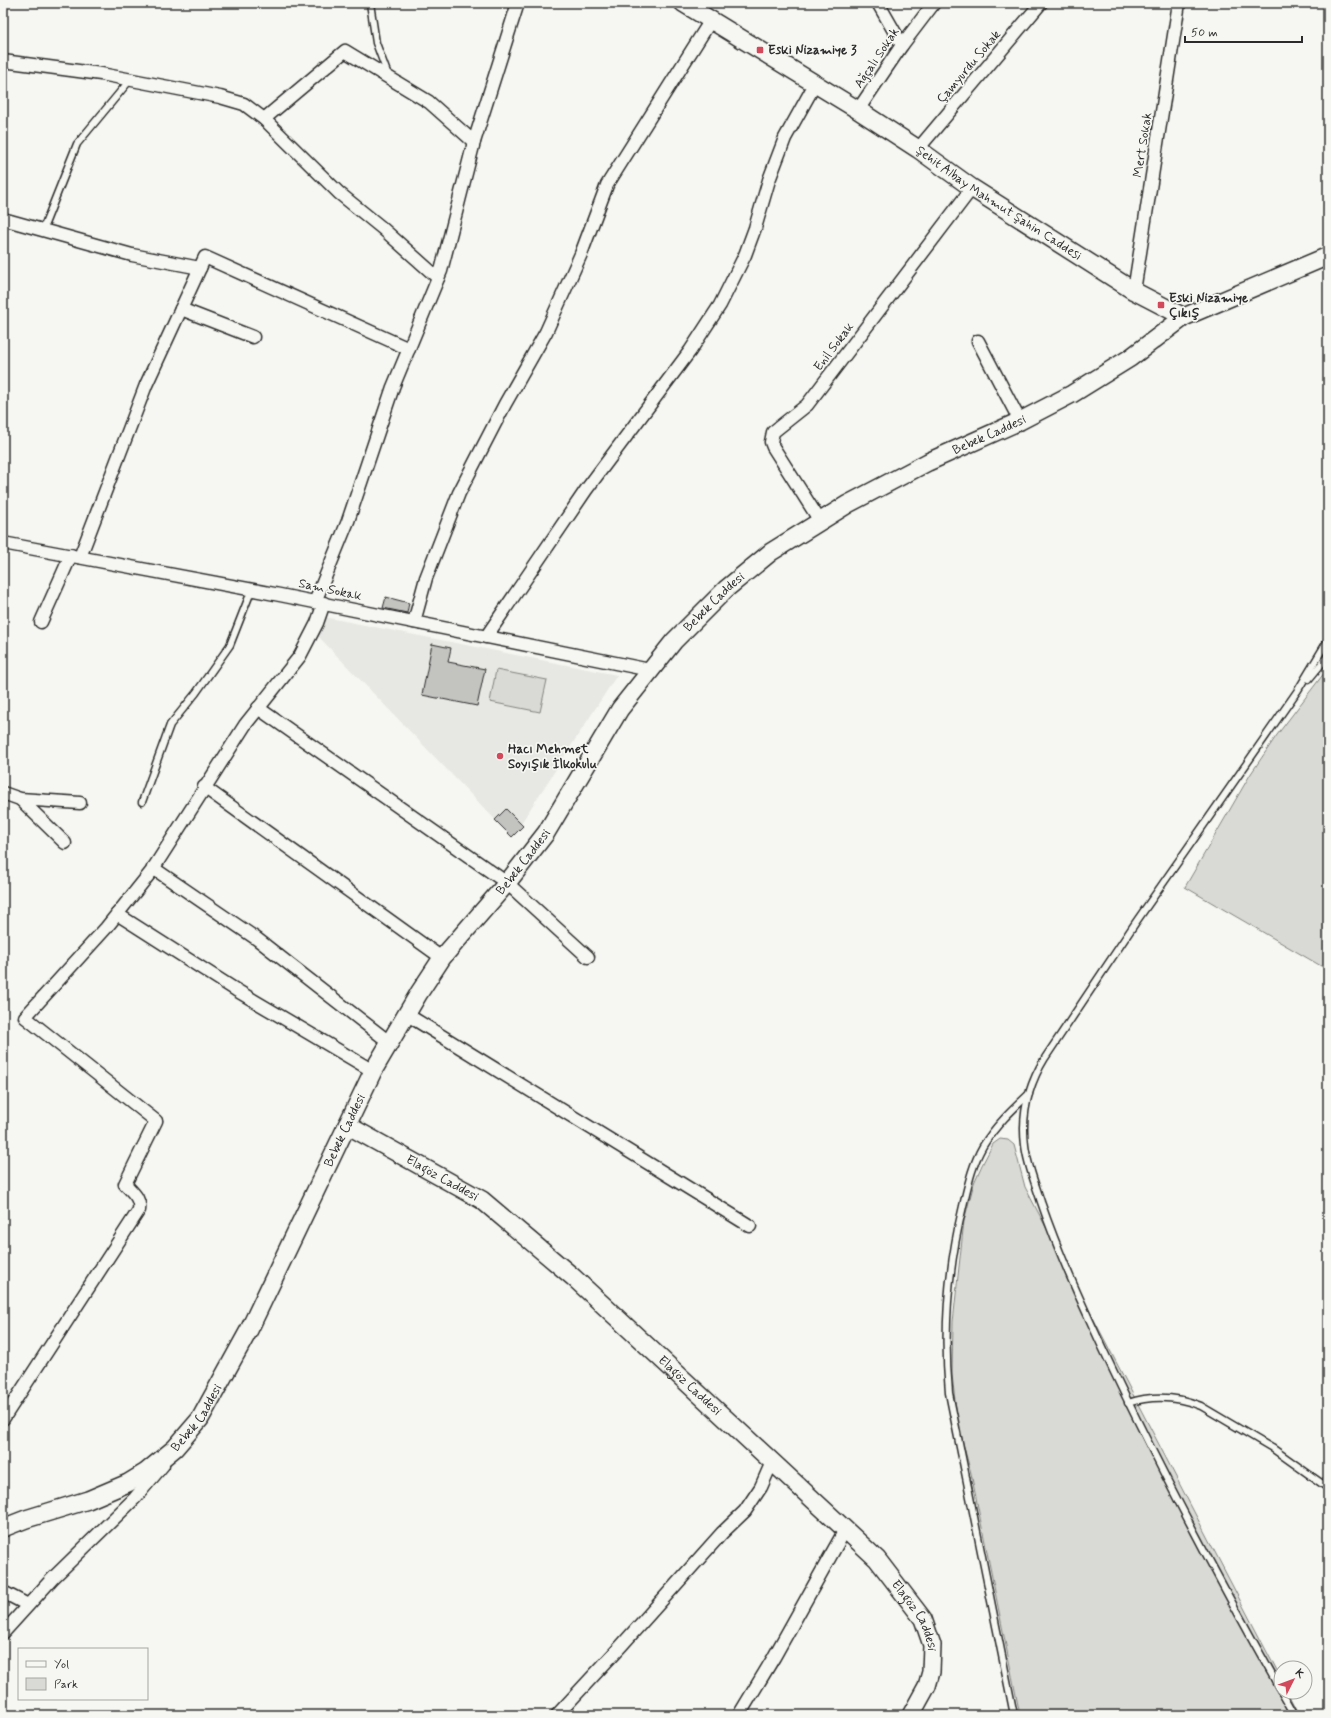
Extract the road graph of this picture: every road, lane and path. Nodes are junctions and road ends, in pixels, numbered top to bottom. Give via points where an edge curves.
1 (370, 3) edge
2 (518, 3) edge
3 (683, 3) edge
4 (878, 3) edge
5 (934, 3) edge
6 (1041, 3) edge
7 (1179, 3) edge
8 (711, 20) junction
9 (902, 45) junction
10 (3, 61) edge
11 (388, 77) junction
12 (130, 80) junction
13 (815, 84) junction
14 (858, 110) junction
15 (264, 119) junction
16 (474, 142) junction
17 (918, 149) junction
18 (972, 188) junction
19 (3, 219) edge
20 (43, 229) junction
21 (1328, 256) edge
22 (200, 268) junction
23 (438, 278) junction
24 (1134, 291) junction
25 (181, 309) junction
26 (1184, 317) junction
27 (253, 336) dead end
28 (978, 341) dead end
29 (409, 349) junction
30 (1020, 421) junction
31 (820, 521) junction
32 (3, 543) edge
33 (75, 556) junction
34 (252, 590) junction
35 (319, 603) junction
36 (41, 622) dead end
37 (414, 622) junction
38 (486, 637) junction
39 (1328, 640) edge
40 (1328, 656) edge
41 (650, 670) junction
42 (1298, 690) junction
43 (258, 708) junction
44 (204, 787) junction
45 (3, 793) edge
46 (20, 799) junction
47 (142, 802) dead end
48 (80, 804) dead end
49 (65, 843) dead end
50 (153, 868) junction
51 (508, 883) junction
52 (117, 914) junction
53 (588, 957) dead end
54 (442, 958) junction
55 (406, 1014) junction
56 (389, 1042) junction
57 (373, 1071) junction
58 (1029, 1094) junction
59 (347, 1125) junction
60 (750, 1226) dead end
61 (1128, 1403) junction
62 (3, 1419) edge
63 (175, 1448) junction
64 (772, 1462) junction
65 (1328, 1488) edge
66 (3, 1528) edge
67 (845, 1530) junction
68 (3, 1592) edge
69 (28, 1605) junction
70 (3, 1632) edge
71 (1273, 1677) edge
72 (1286, 1700) edge
73 (557, 1715) edge
74 (739, 1715) edge
75 (911, 1715) edge
76 (1014, 1715) edge
77 (1294, 1715) edge

1 - 11 lane via 376,43
2 - 16 street
3 - 8 street, Şehit Albay Mahmut Şahin Caddesi
4 - 9 street
5 - 9 street, Ağçalı Sokak
6 - 17 street, Çamyurdu Sokak
7 - 24 street, Mert Sokak
8 - 13 street, Şehit Albay Mahmut Şahin Caddesi
8 - 37 street via 607,185 581,254 546,332 505,404 460,493 426,578
9 - 14 street, Ağçalı Sokak
10 - 12 street
11 - 15 street via 345,51
11 - 16 street via 429,102
12 - 15 street via 232,100 253,110
12 - 20 lane via 77,144
13 - 14 street, Şehit Albay Mahmut Şahin Caddesi
13 - 38 street via 785,138 745,255 720,305 690,351 586,490
14 - 17 street, Şehit Albay Mahmut Şahin Caddesi
15 - 23 street via 339,193
16 - 23 street
17 - 18 street, Şehit Albay Mahmut Şahin Caddesi
18 - 24 street, Şehit Albay Mahmut Şahin Caddesi
18 - 31 street, Enil Sokak via 807,405 773,432 773,447
19 - 20 street
20 - 22 street via 132,255
21 - 26 street
22 - 25 street
22 - 29 street via 205,257
23 - 29 street
24 - 26 street, Şehit Albay Mahmut Şahin Caddesi
25 - 27 street
25 - 33 street via 146,385
26 - 30 street, Bebek Caddesi via 1101,377
28 - 30 street
29 - 35 street via 393,387
30 - 31 street, Bebek Caddesi via 928,462
31 - 41 street, Bebek Caddesi via 772,552 726,589 674,641
32 - 33 street, Sam Sokak
33 - 34 street, Sam Sokak
33 - 36 street
34 - 35 street, Sam Sokak
34 - 47 lane via 230,645 170,725
35 - 37 street, Sam Sokak
35 - 43 street via 317,623 300,656
37 - 38 street, Sam Sokak
38 - 41 street, Sam Sokak
39 - 42 lane
40 - 42 lane
41 - 51 street, Bebek Caddesi via 620,709 546,833
42 - 58 lane via 1136,922 1045,1058
43 - 44 street
43 - 51 street
44 - 50 street
44 - 54 street
45 - 46 street
46 - 48 street
46 - 49 street
50 - 52 street
50 - 56 street via 257,940
51 - 53 street
51 - 54 street, Bebek Caddesi
52 - 57 street via 236,990
52 - 62 street via 25,1017 156,1121 125,1184 137,1198 139,1210
54 - 55 street, Bebek Caddesi
55 - 56 street, Bebek Caddesi
55 - 60 street
56 - 57 street, Bebek Caddesi
57 - 59 street, Bebek Caddesi
58 - 61 lane via 1024,1131 1030,1170 1055,1243
58 - 76 lane via 991,1134 974,1165 953,1251 946,1315 949,1393
59 - 63 street, Bebek Caddesi via 249,1330 200,1419
59 - 64 street, Elagöz Caddesi via 482,1200 573,1277
61 - 65 lane via 1164,1397 1189,1401 1201,1406 1272,1448
61 - 71 lane via 1179,1506
63 - 66 street, Bebek Caddesi via 146,1472 108,1492
63 - 69 street via 135,1498
64 - 67 street, Elagöz Caddesi
64 - 73 street via 761,1487 745,1511 722,1533
67 - 74 street
67 - 75 street, Elagöz Caddesi via 877,1559 923,1619 928,1631 932,1652 931,1672 927,1686
68 - 69 street
69 - 70 street
72 - 77 lane

